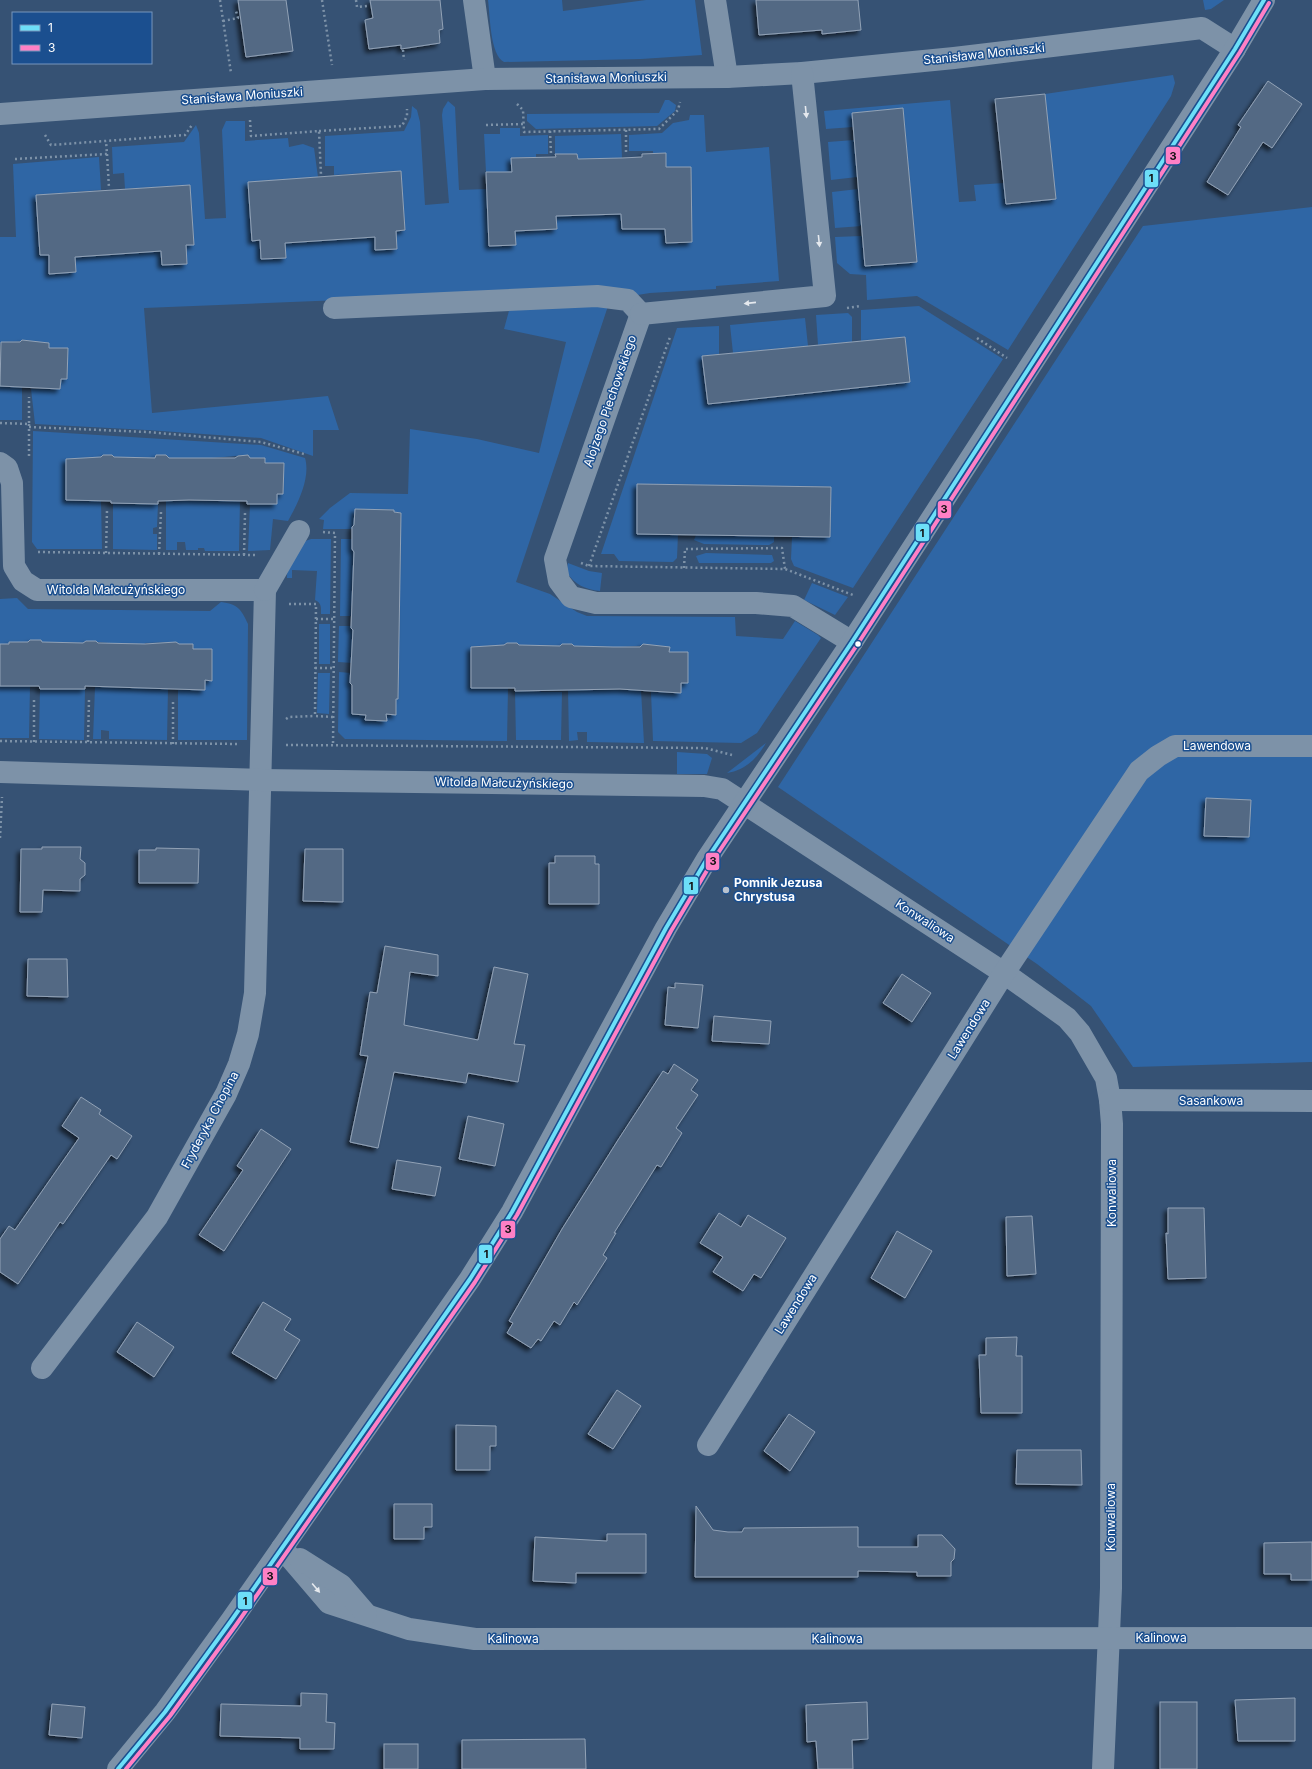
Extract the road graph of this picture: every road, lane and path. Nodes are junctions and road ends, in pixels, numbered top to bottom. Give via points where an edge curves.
1 (220, 0) edge
2 (322, 0) edge
3 (356, 0) edge
4 (474, 0) edge
5 (715, 0) edge
6 (1264, 0) edge
7 (367, 6) dead end
8 (236, 11) dead end
9 (223, 21) junction
10 (1235, 49) junction
11 (333, 72) dead end
12 (802, 73) junction
13 (727, 77) junction
14 (485, 79) junction
15 (232, 80) dead end
16 (514, 102) dead end
17 (407, 105) dead end
18 (678, 110) dead end
19 (0, 114) edge
20 (250, 118) dead end
21 (193, 124) dead end
22 (486, 124) dead end
23 (524, 124) junction
24 (41, 130) dead end
25 (626, 130) junction
26 (319, 131) junction
27 (550, 131) junction
28 (106, 141) junction
29 (626, 152) dead end
30 (107, 154) junction
31 (551, 154) dead end
32 (15, 159) dead end
33 (321, 174) dead end
34 (109, 188) dead end
35 (860, 306) dead end
36 (334, 308) dead end
37 (845, 308) dead end
38 (641, 314) junction
39 (672, 331) dead end
40 (977, 338) dead end
41 (1007, 358) dead end
42 (29, 397) dead end
43 (0, 424) edge
44 (29, 426) junction
45 (304, 454) dead end
46 (29, 458) dead end
47 (0, 463) edge
48 (107, 510) dead end
49 (162, 512) dead end
50 (245, 513) dead end
51 (299, 531) joint
52 (36, 552) dead end
53 (106, 553) junction
54 (159, 554) junction
55 (556, 554) junction
56 (244, 555) junction
57 (262, 556) dead end
58 (589, 566) junction
59 (684, 568) junction
60 (785, 569) junction
61 (265, 590) junction
62 (853, 595) dead end
63 (289, 604) dead end
64 (316, 619) junction
65 (334, 619) junction
66 (852, 642) junction
67 (315, 668) junction
68 (334, 668) junction
69 (173, 698) dead end
70 (34, 700) dead end
71 (89, 700) dead end
72 (315, 716) junction
73 (333, 717) junction
74 (282, 723) dead end
75 (0, 741) edge
76 (34, 742) junction
77 (88, 742) junction
78 (173, 744) junction
79 (261, 744) junction
80 (333, 745) junction
81 (1312, 746) edge
82 (732, 755) dead end
83 (1, 773) edge
84 (261, 780) junction
85 (744, 802) junction
86 (0, 838) edge
87 (1004, 973) junction
88 (1110, 1100) junction
89 (1312, 1101) edge
90 (42, 1368) dead end
91 (708, 1445) dead end
92 (282, 1548) junction
93 (1110, 1638) junction
94 (1312, 1638) edge
95 (118, 1769) edge
96 (1103, 1769) edge

1 - 9 path
2 - 11 path
3 - 7 path via 357,8
4 - 14 street
5 - 13 street
6 - 10 street
8 - 9 path via 238,18
9 - 15 path
10 - 12 street, Stanisława Moniuszki via 1202,28 954,58
10 - 66 street
12 - 13 street, Stanisława Moniuszki
12 -> 38 street via 825,296
13 - 14 street, Stanisława Moniuszki
14 - 19 street, Stanisława Moniuszki
16 - 23 path via 523,110
17 - 26 path via 407,116 402,126
18 - 25 path via 659,129
20 - 26 path via 251,136
21 - 28 path via 185,135
22 - 23 path
23 - 27 path via 524,132
24 - 28 path via 51,145
25 - 27 path
25 - 29 path
26 - 33 path
27 - 31 path
28 - 30 path
30 - 32 path
30 - 34 path
35 - 37 path
36 - 38 street via 597,296 628,300
38 - 55 street, Alojzego Piechowskiego
39 - 58 path
40 - 41 path
42 - 44 path
43 - 44 path
44 - 45 path via 147,432 262,442
44 - 46 path
47 - 61 street, Witolda Małcużyńskiego via 7,468 12,483 14,566 23,581 38,590
48 - 53 path
49 - 54 path
50 - 56 path
51 - 61 street
51 - 65 path via 335,533
52 - 53 path
53 - 54 path
54 - 56 path
55 - 58 path
55 - 66 street, Alojzego Piechowskiego via 554,559 559,581 572,597 596,603 756,603 793,606
56 - 57 path
58 - 59 path
59 - 60 path
59 - 60 path via 685,549 782,548
60 - 62 path
61 - 79 street
63 - 64 path via 316,604
64 - 65 path
64 - 67 path
65 - 68 path
66 - 85 street
67 - 68 path
67 - 72 path
68 - 73 path
69 - 78 path
70 - 76 path
71 - 77 path
72 - 73 path
72 - 74 path via 289,717
73 - 80 path
75 - 76 path
76 - 77 path
77 - 78 path
78 - 79 path
79 - 80 path
79 - 84 street
80 - 82 path via 705,748
81 - 87 street, Lawendowa via 1175,746 1158,756 1139,771
83 - 84 street, Witolda Małcużyńskiego
83 - 86 path
84 - 85 street, Witolda Małcużyńskiego via 704,786 722,789
84 - 90 street, Fryderyka Chopina via 255,993 248,1034 239,1064 226,1094 157,1217
85 - 87 street, Konwaliowa
85 - 92 street via 666,928 512,1212 470,1279
87 - 88 street, Konwaliowa via 1067,1018 1080,1033 1106,1078
87 - 91 street, Lawendowa
88 - 89 street, Sasankowa
88 - 93 street, Konwaliowa
92 - 93 street, Kalinowa via 328,1603 409,1629 475,1639
92 - 95 street via 165,1712
93 - 94 street, Kalinowa
93 - 96 street, Konwaliowa

